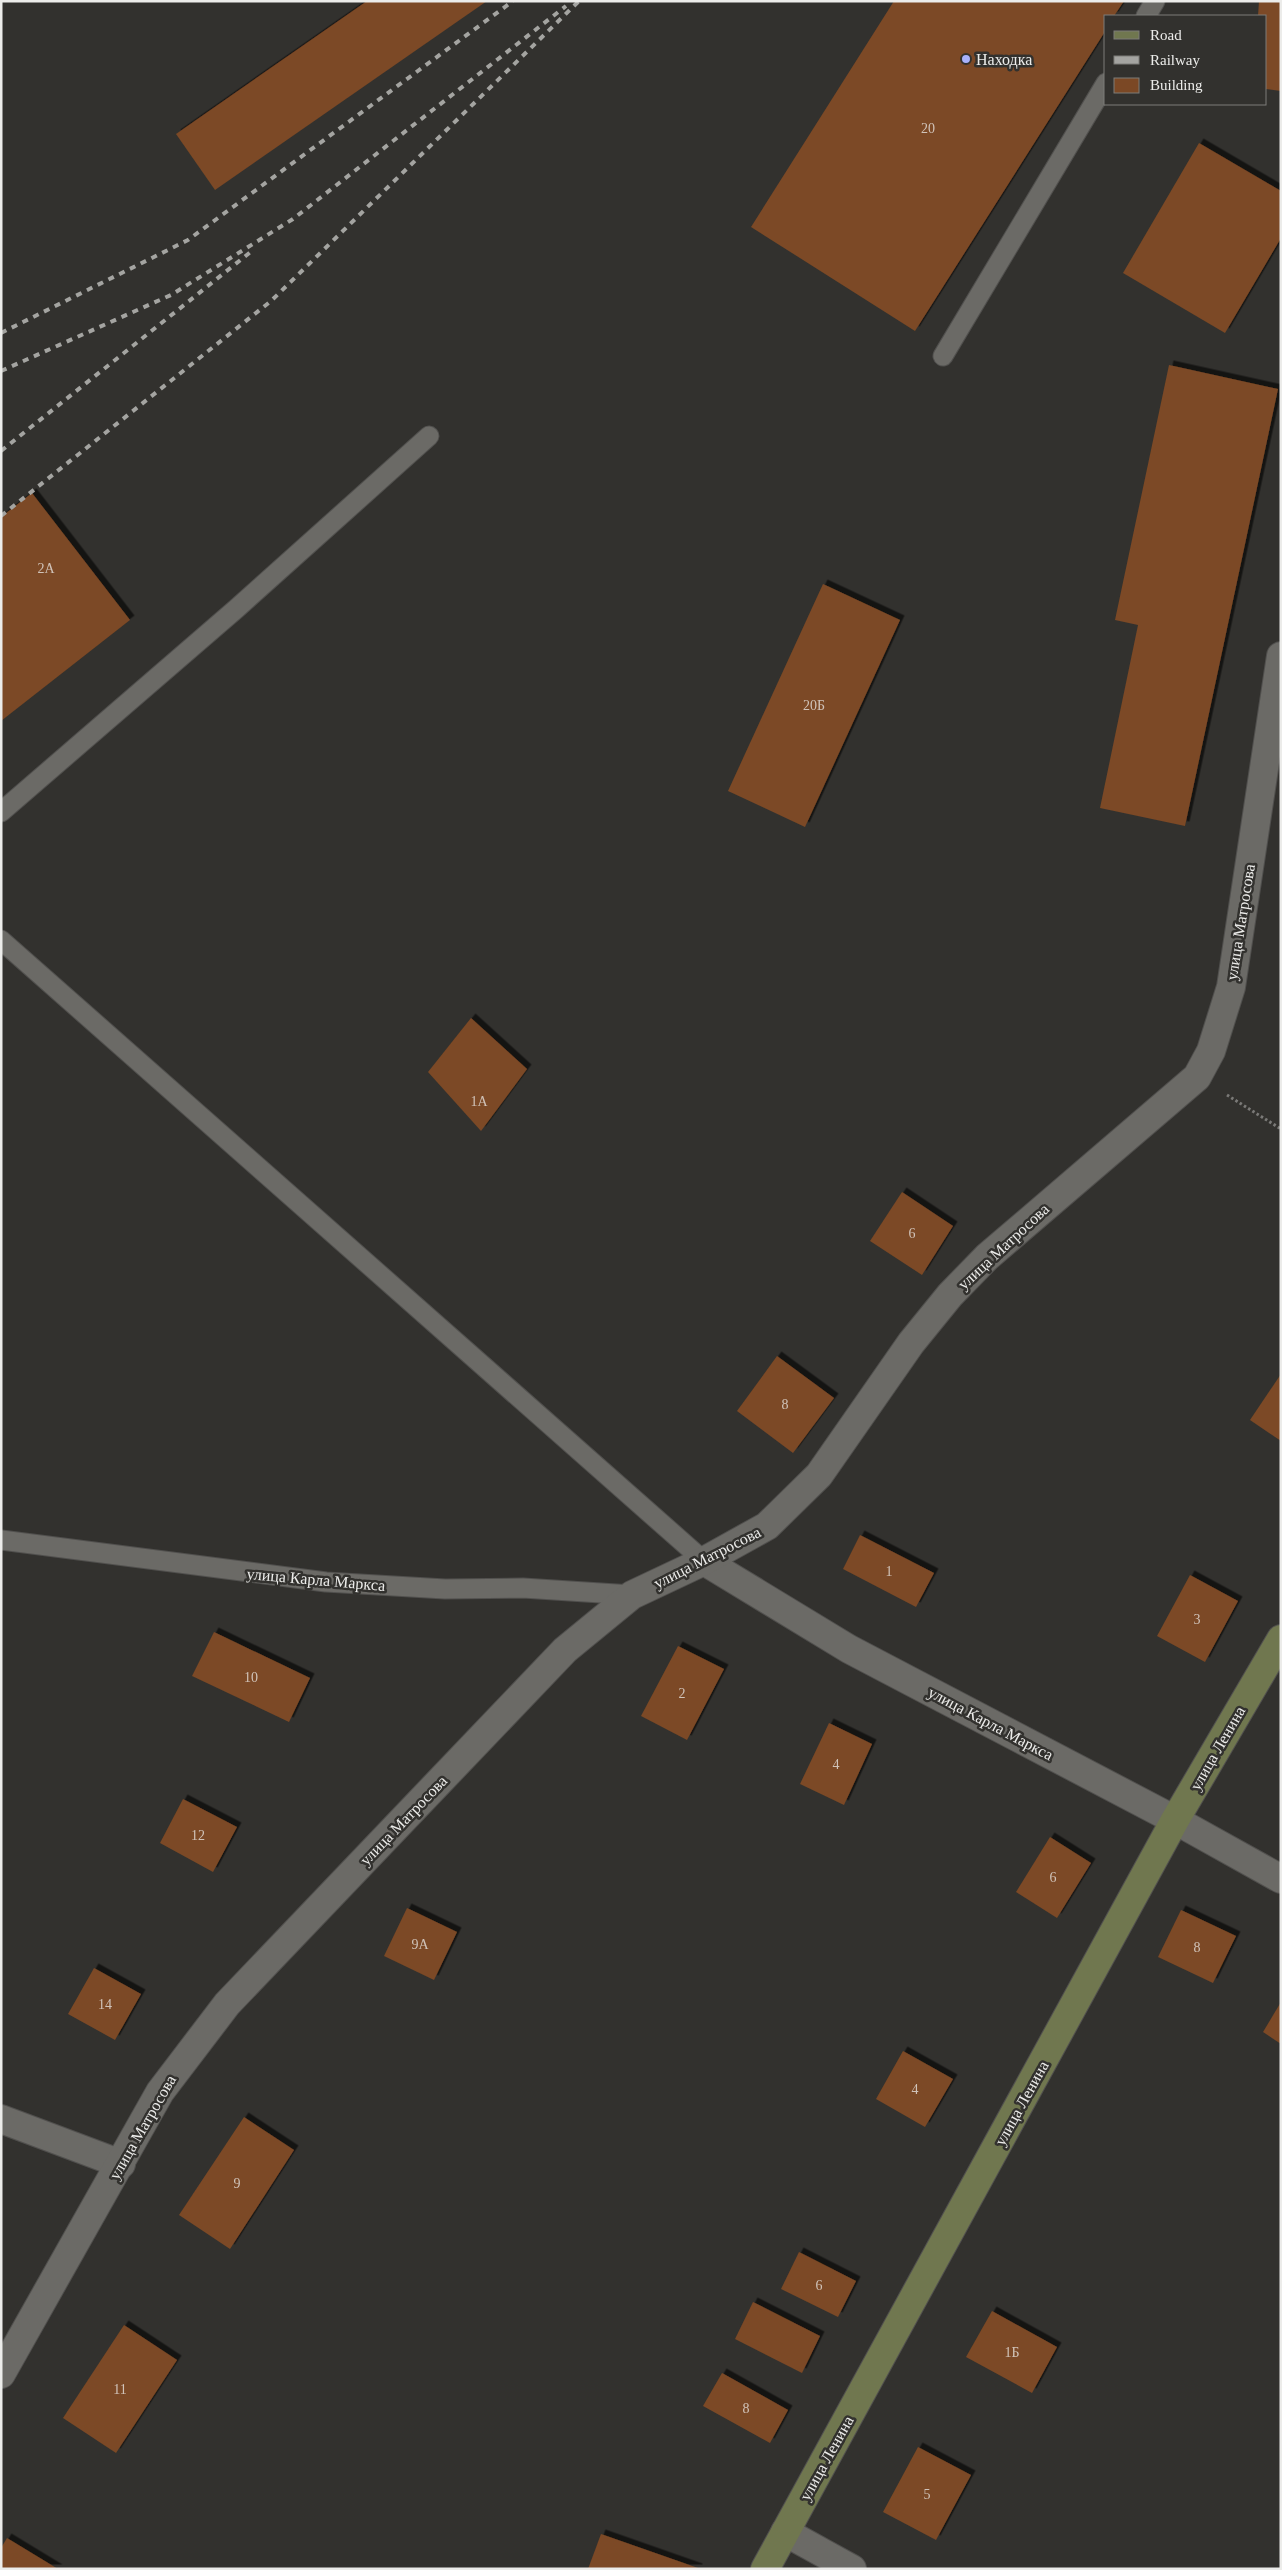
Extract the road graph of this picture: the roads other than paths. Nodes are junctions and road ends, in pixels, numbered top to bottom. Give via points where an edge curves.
1 (1155, 1) edge
2 (1147, 15) edge
3 (1104, 87) edge
4 (942, 356) dead end
5 (429, 436) dead end
6 (1281, 656) edge
7 (1, 812) edge
8 (1, 940) edge
9 (1, 1540) edge
10 (704, 1561) junction
11 (632, 1595) junction
12 (1281, 1639) edge
13 (1176, 1820) junction
14 (1281, 1879) edge
15 (1, 2119) edge
16 (121, 2164) junction
17 (1, 2374) edge
18 (785, 2532) junction
19 (765, 2569) edge
20 (852, 2569) edge

1 - 2 lane
3 - 4 lane
5 - 7 lane via 236,609
6 - 10 street, улица Матросова via 1231,987 1211,1051 1197,1076 987,1257 950,1295 911,1343 820,1475 767,1526
8 - 10 lane
9 - 11 lane, улица Карла Маркса via 326,1582
10 - 11 street, улица Матросова
10 - 13 street, улица Карла Маркса via 849,1649
11 - 16 street, улица Матросова via 565,1650 227,2004 160,2092
12 - 13 street, улица Ленина
13 - 14 street, улица Карла Маркса
13 - 18 street, улица Ленина
15 - 16 street
16 - 17 street, улица Матросова
18 - 19 street, улица Ленина
18 - 20 street

